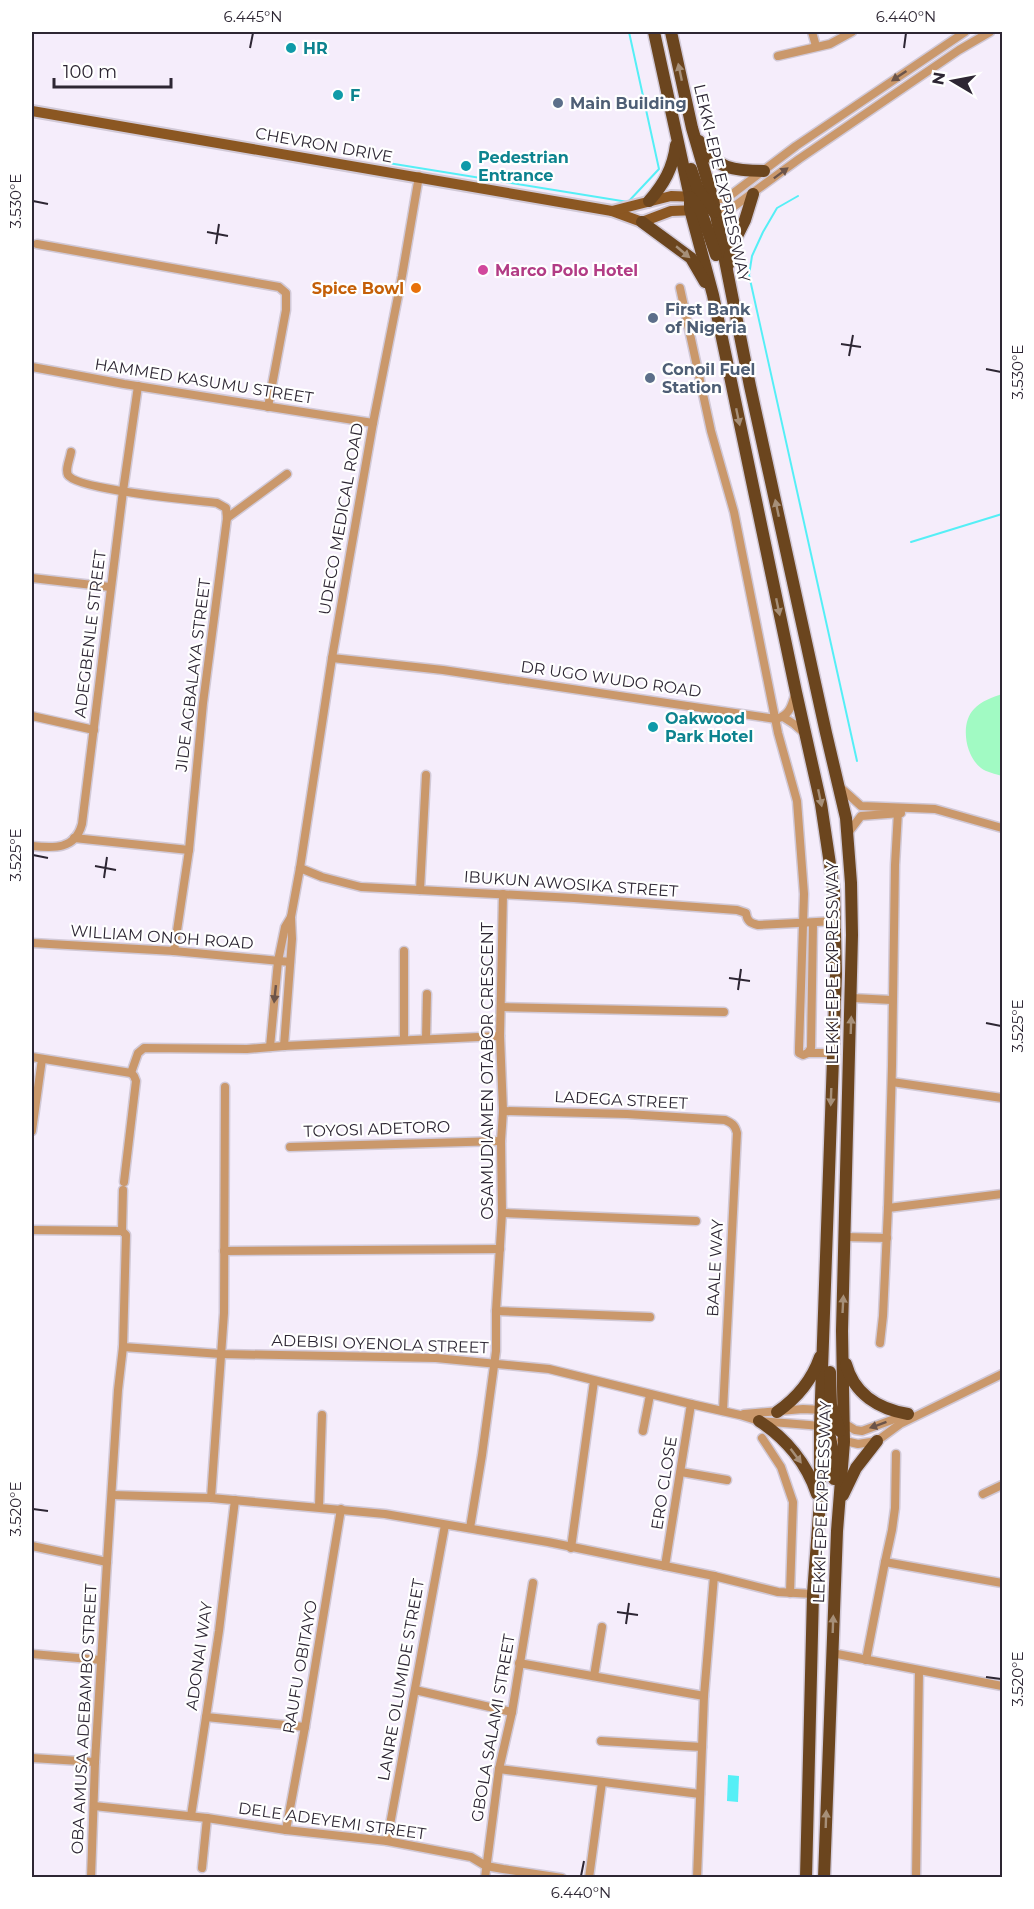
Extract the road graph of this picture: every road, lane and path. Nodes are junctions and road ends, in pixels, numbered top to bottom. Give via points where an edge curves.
1 (654, 32) edge
2 (671, 32) edge
3 (812, 32) edge
4 (852, 32) edge
5 (965, 32) edge
6 (990, 32) edge
7 (816, 46) junction
8 (778, 56) dead end
9 (662, 68) junction
10 (32, 111) edge
11 (692, 128) junction
12 (677, 138) junction
13 (765, 171) junction
14 (419, 176) junction
15 (753, 194) junction
16 (649, 201) junction
17 (699, 203) junction
18 (612, 211) junction
19 (715, 214) junction
20 (642, 222) junction
21 (37, 244) dead end
22 (727, 275) junction
23 (680, 288) dead end
24 (713, 295) junction
25 (32, 367) edge
26 (138, 386) junction
27 (750, 386) junction
28 (268, 407) junction
29 (373, 423) junction
30 (71, 452) dead end
31 (287, 474) dead end
32 (123, 491) junction
33 (227, 518) junction
34 (32, 578) edge
35 (110, 587) junction
36 (332, 658) junction
37 (796, 692) junction
38 (32, 716) edge
39 (779, 718) junction
40 (94, 730) junction
41 (806, 734) junction
42 (426, 775) dead end
43 (840, 787) junction
44 (898, 812) junction
45 (1002, 828) edge
46 (847, 834) junction
47 (1002, 834) edge
48 (74, 838) junction
49 (32, 846) edge
50 (189, 850) junction
51 (300, 868) junction
52 (420, 890) junction
53 (503, 894) junction
54 (291, 917) junction
55 (836, 921) junction
56 (808, 923) junction
57 (32, 943) edge
58 (174, 951) junction
59 (404, 951) dead end
60 (278, 961) junction
61 (290, 962) junction
62 (427, 994) dead end
63 (852, 998) junction
64 (892, 1000) junction
65 (501, 1007) junction
66 (724, 1012) dead end
67 (500, 1036) junction
68 (426, 1039) junction
69 (404, 1040) junction
70 (285, 1046) junction
71 (270, 1047) junction
72 (832, 1053) junction
73 (32, 1057) edge
74 (42, 1059) junction
75 (131, 1073) junction
76 (892, 1082) junction
77 (225, 1087) dead end
78 (1002, 1098) edge
79 (503, 1111) junction
80 (735, 1127) joint
81 (32, 1131) edge
82 (501, 1141) junction
83 (290, 1147) dead end
84 (1002, 1194) edge
85 (888, 1208) junction
86 (502, 1213) junction
87 (696, 1221) dead end
88 (827, 1227) junction
89 (32, 1230) edge
90 (122, 1231) junction
91 (845, 1237) junction
92 (887, 1238) junction
93 (500, 1249) junction
94 (224, 1251) junction
95 (496, 1311) junction
96 (650, 1317) dead end
97 (842, 1331) junction
98 (824, 1335) junction
99 (880, 1343) dead end
100 (123, 1347) junction
101 (221, 1354) junction
102 (494, 1363) junction
103 (1002, 1374) edge
104 (594, 1381) junction
105 (650, 1395) junction
106 (691, 1404) junction
107 (934, 1407) junction
108 (822, 1409) junction
109 (723, 1411) junction
110 (777, 1412) junction
111 (908, 1414) junction
112 (322, 1415) dead end
113 (740, 1415) junction
114 (840, 1421) junction
115 (759, 1422) junction
116 (820, 1426) junction
117 (643, 1431) dead end
118 (830, 1435) junction
119 (762, 1438) dead end
120 (877, 1441) junction
121 (844, 1442) junction
122 (896, 1454) dead end
123 (681, 1472) junction
124 (727, 1480) dead end
125 (1002, 1485) edge
126 (983, 1494) dead end
127 (112, 1495) junction
128 (211, 1498) junction
129 (235, 1500) junction
130 (819, 1501) junction
131 (319, 1507) junction
132 (341, 1509) junction
133 (446, 1525) junction
134 (470, 1528) junction
135 (837, 1531) junction
136 (32, 1546) edge
137 (571, 1548) junction
138 (107, 1562) junction
139 (885, 1562) junction
140 (665, 1566) junction
141 (714, 1576) junction
142 (835, 1581) junction
143 (533, 1583) dead end
144 (1002, 1583) edge
145 (790, 1593) junction
146 (813, 1594) junction
147 (602, 1627) dead end
148 (832, 1653) junction
149 (32, 1654) edge
150 (101, 1660) junction
151 (866, 1660) junction
152 (519, 1663) junction
153 (920, 1671) junction
154 (594, 1676) junction
155 (1002, 1686) edge
156 (415, 1690) junction
157 (704, 1696) junction
158 (512, 1712) junction
159 (206, 1717) junction
160 (305, 1727) junction
161 (601, 1741) dead end
162 (702, 1747) junction
163 (32, 1758) edge
164 (95, 1762) junction
165 (499, 1769) junction
166 (602, 1782) junction
167 (700, 1794) junction
168 (94, 1806) junction
169 (191, 1816) junction
170 (207, 1818) junction
171 (286, 1830) junction
172 (387, 1841) junction
173 (486, 1866) junction
174 (202, 1868) dead end
175 (91, 1878) edge
176 (485, 1878) edge
177 (562, 1878) edge
178 (589, 1878) edge
179 (697, 1878) edge
180 (806, 1878) edge
181 (824, 1878) edge
182 (916, 1878) edge

1 - 9 highway, LEKKI-EPE EXPRESSWAY
11 -> 2 highway, LEKKI-EPE EXPRESSWAY
3 - 7 street
4 - 7 street via 830,44
5 -> 13 street
15 -> 6 street via 958,50
7 - 8 street
9 - 12 highway, LEKKI-EPE EXPRESSWAY
9 - 17 highway via 670,78
10 - 14 main road, CHEVRON DRIVE
11 - 13 highway via 710,157 720,164 732,169
11 - 17 highway, LEKKI-EPE EXPRESSWAY
12 - 16 highway via 670,171
12 - 17 highway, LEKKI-EPE EXPRESSWAY
13 - 17 street via 727,198
14 - 18 main road, CHEVRON DRIVE
14 - 29 street, UDECO MEDICAL ROAD
15 - 19 street via 725,213
15 - 22 highway via 732,246
16 - 17 main road, CHEVRON DRIVE via 670,196
16 - 18 main road, CHEVRON DRIVE
17 - 19 highway
17 - 20 main road
17 - 24 highway, LEKKI-EPE EXPRESSWAY
17 - 27 highway via 715,251 739,366
18 - 20 main road, CHEVRON DRIVE
19 - 22 highway, LEKKI-EPE EXPRESSWAY
20 -> 24 highway via 691,258
21 - 28 street via 279,287 286,294 286,310
22 - 27 highway, LEKKI-EPE EXPRESSWAY
23 - 39 street
24 -> 37 highway, LEKKI-EPE EXPRESSWAY
25 - 26 street, HAMMED KASUMU STREET
26 - 28 street, HAMMED KASUMU STREET
26 - 32 street, ADEGBENLE STREET
43 -> 27 highway, LEKKI-EPE EXPRESSWAY
28 - 29 street, HAMMED KASUMU STREET
29 - 36 street, UDECO MEDICAL ROAD
30 - 32 street via 67,472 72,479
31 - 33 street
32 - 33 street via 217,503 226,508
32 - 35 street, ADEGBENLE STREET
33 - 50 street, JIDE AGBALAYA STREET
34 - 35 street
35 - 40 street, ADEGBENLE STREET
36 - 39 street, DR UGO WUDO ROAD
36 - 51 street, UDECO MEDICAL ROAD
37 - 39 street via 791,708
37 - 41 highway, LEKKI-EPE EXPRESSWAY
38 - 40 street
39 - 41 street
39 - 56 street via 797,801
40 - 48 street, ADEGBENLE STREET via 80,832
41 -> 55 highway, LEKKI-EPE EXPRESSWAY via 828,843
42 - 52 street
43 - 45 street via 861,806 935,809
43 - 46 highway, LEKKI-EPE EXPRESSWAY
44 - 46 street via 861,816
44 - 47 street via 936,815
44 - 64 street
46 - 63 highway, LEKKI-EPE EXPRESSWAY
48 - 49 street via 57,847
48 - 50 street
50 - 58 street, JIDE AGBALAYA STREET
51 - 52 street, IBUKUN AWOSIKA STREET via 351,886
51 - 54 street, UDECO MEDICAL ROAD
52 - 53 street, IBUKUN AWOSIKA STREET
53 - 56 street, IBUKUN AWOSIKA STREET via 737,910 758,925
53 - 65 street, OSAMUDIAMEN OTABOR CRESCENT
54 - 60 street
54 - 61 street
55 - 56 street, IBUKUN AWOSIKA STREET
55 - 72 highway, LEKKI-EPE EXPRESSWAY
56 - 72 street via 799,1053
57 - 58 street, WILLIAM ONOH ROAD
58 - 60 street, WILLIAM ONOH ROAD
59 - 69 street
60 - 61 street, WILLIAM ONOH ROAD
60 -> 71 street
61 - 70 street
62 - 68 street
63 - 64 street
91 -> 63 highway, LEKKI-EPE EXPRESSWAY
64 - 76 street
65 - 66 street
65 - 67 street, OSAMUDIAMEN OTABOR CRESCENT
67 - 68 street
67 - 79 street, OSAMUDIAMEN OTABOR CRESCENT
68 - 69 street
69 - 70 street
70 - 71 street
71 - 75 street via 144,1048 138,1053
72 -> 88 highway, LEKKI-EPE EXPRESSWAY
73 - 74 street
74 - 75 street
74 - 81 street
75 - 90 street, OBA AMUSA ADEBAMBO STREET via 136,1081 123,1186
76 - 78 street
76 - 85 street
77 - 94 street
79 - 80 street, LADEGA STREET via 725,1120
79 - 82 street, OSAMUDIAMEN OTABOR CRESCENT
80 - 109 street, BAALE WAY
82 - 83 street, TOYOSI ADETORO
82 - 86 street, OSAMUDIAMEN OTABOR CRESCENT
84 - 85 street
85 - 92 street
86 - 87 street
86 - 93 street, OSAMUDIAMEN OTABOR CRESCENT
88 - 98 highway, LEKKI-EPE EXPRESSWAY
88 - 114 highway via 832,1251 831,1405
89 - 90 street
90 - 100 street, OBA AMUSA ADEBAMBO STREET via 126,1235
91 - 92 street
97 -> 91 highway, LEKKI-EPE EXPRESSWAY
92 - 99 street
93 - 94 street
93 - 95 street, OSAMUDIAMEN OTABOR CRESCENT
94 - 101 street
95 - 96 street
95 - 102 street, OSAMUDIAMEN OTABOR CRESCENT
97 - 111 highway via 844,1359 856,1386 882,1407
97 - 114 highway, LEKKI-EPE EXPRESSWAY
98 - 108 highway, LEKKI-EPE EXPRESSWAY
98 - 110 highway via 815,1371
100 - 101 street, ADEBISI OYENOLA STREET
100 - 127 street, OBA AMUSA ADEBAMBO STREET
101 - 102 street, ADEBISI OYENOLA STREET via 436,1358
101 - 128 street
102 - 104 street, ADEBISI OYENOLA STREET via 549,1369
102 - 134 street, OSAMUDIAMEN OTABOR CRESCENT
103 - 107 street
104 - 105 street, ADEBISI OYENOLA STREET
104 - 137 street
105 - 106 street, ADEBISI OYENOLA STREET
105 - 117 street
106 - 109 street, ADEBISI OYENOLA STREET
106 - 123 street, ERO CLOSE
107 - 111 street
107 - 120 street
108 - 110 street
108 - 114 street
108 - 116 highway, LEKKI-EPE EXPRESSWAY
108 - 118 highway
109 - 113 street, ADEBISI OYENOLA STREET
110 - 113 street
111 -> 114 street via 862,1431
112 - 131 street
113 - 115 street
114 - 121 highway
115 - 116 street
115 -> 130 highway via 791,1449 812,1479
116 - 118 street
116 - 130 highway, LEKKI-EPE EXPRESSWAY
118 - 121 street
118 - 142 highway via 835,1467 831,1567
119 - 145 street via 781,1467 793,1502
120 - 121 street
120 - 135 highway via 856,1468 841,1499
121 - 135 highway, LEKKI-EPE EXPRESSWAY
122 - 139 street via 895,1508
123 - 124 street
123 - 140 street, ERO CLOSE
125 - 126 street
127 - 128 street
127 - 138 street, OBA AMUSA ADEBAMBO STREET
128 - 129 street
129 - 131 street
129 - 159 street, ADONAI WAY
130 - 146 highway, LEKKI-EPE EXPRESSWAY
131 - 132 street
132 - 133 street
132 - 160 street, RAUFU OBITAYO
133 - 134 street
133 - 156 street, LANRE OLUMIDE STREET
134 - 137 street
135 - 142 highway, LEKKI-EPE EXPRESSWAY
136 - 138 street
137 - 140 street
138 - 150 street, OBA AMUSA ADEBAMBO STREET
139 - 144 street
139 - 151 street
140 - 141 street
141 - 145 street
141 - 157 street
148 -> 142 highway, LEKKI-EPE EXPRESSWAY
143 - 152 street, GBOLA SALAMI STREET
145 - 146 street
146 - 180 highway, LEKKI-EPE EXPRESSWAY
147 - 154 street
148 - 151 street
181 -> 148 highway, LEKKI-EPE EXPRESSWAY
149 - 150 street
150 - 164 street, OBA AMUSA ADEBAMBO STREET
151 - 153 street
152 - 154 street
152 - 158 street, GBOLA SALAMI STREET
153 - 155 street
153 - 182 street
154 - 157 street
156 - 158 street
156 - 172 street, LANRE OLUMIDE STREET
157 - 162 street
158 - 165 street, GBOLA SALAMI STREET
159 - 160 street
159 - 169 street, ADONAI WAY
160 - 171 street, RAUFU OBITAYO
161 - 162 street
162 - 167 street
163 - 164 street
164 - 168 street, OBA AMUSA ADEBAMBO STREET
165 - 166 street
165 - 173 street, GBOLA SALAMI STREET
166 - 167 street
166 - 178 street
167 - 179 street
168 - 169 street, DELE ADEYEMI STREET
168 - 175 street, OBA AMUSA ADEBAMBO STREET
169 - 170 street, DELE ADEYEMI STREET
170 - 171 street, DELE ADEYEMI STREET
170 - 174 street
171 - 172 street, DELE ADEYEMI STREET
172 - 173 street, DELE ADEYEMI STREET via 471,1857
173 - 176 street, GBOLA SALAMI STREET
173 - 177 street, DELE ADEYEMI STREET

